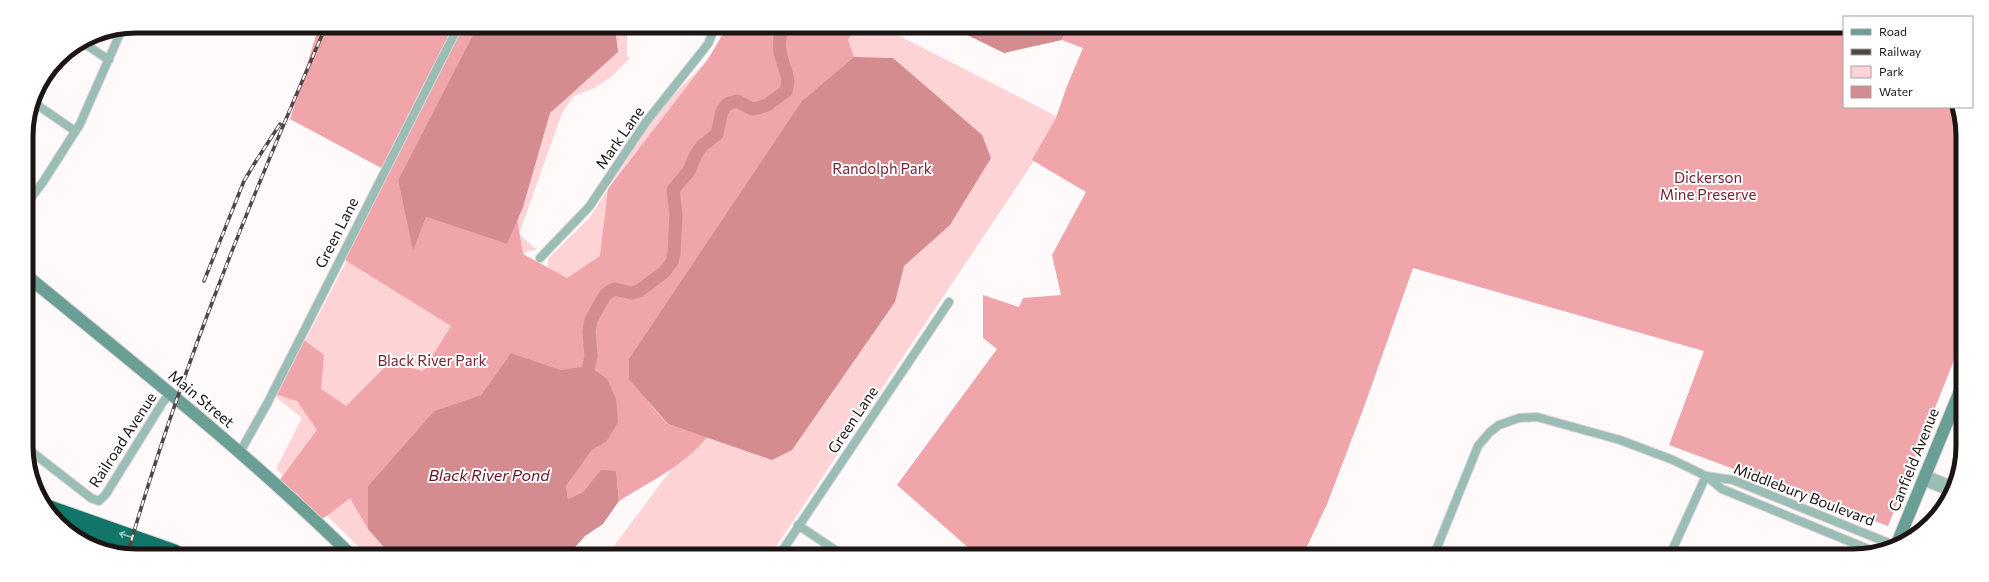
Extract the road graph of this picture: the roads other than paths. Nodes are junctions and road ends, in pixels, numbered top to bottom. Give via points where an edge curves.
1 (455, 33) edge
2 (713, 33) edge
3 (120, 35) edge
4 (88, 46) edge
5 (109, 60) junction
6 (38, 106) edge
7 (75, 131) junction
8 (33, 195) edge
9 (540, 258) dead end
10 (33, 281) edge
11 (949, 302) dead end
12 (170, 394) junction
13 (1956, 400) edge
14 (240, 452) junction
15 (34, 453) edge
16 (1706, 476) junction
17 (1923, 478) junction
18 (1948, 484) edge
19 (1946, 489) edge
20 (55, 510) edge
21 (798, 526) junction
22 (82, 533) edge
23 (1899, 537) edge
24 (1888, 543) edge
25 (123, 548) edge
26 (1866, 548) edge
27 (166, 549) edge
28 (345, 549) edge
29 (783, 549) edge
30 (833, 549) edge
31 (1436, 549) edge
32 (1673, 549) edge

1 - 14 street, Green Lane via 268,404
2 - 9 street, Mark Lane via 708,44 646,122 589,207
3 - 5 street
4 - 5 street
5 - 7 street
6 - 7 street
7 - 8 street
10 - 12 street, Main Street
11 - 21 street, Green Lane
12 - 14 street, Main Street
12 - 15 street, Railroad Avenue via 99,501 91,498
13 - 17 street, Canfield Avenue
14 - 28 street, Main Street
16 - 24 street, Middlebury Boulevard via 1733,480
16 - 26 street, Middlebury Boulevard via 1722,489
16 - 31 street, Middlebury Boulevard via 1662,456 1545,418 1513,419 1490,432 1478,446
16 - 32 street
17 - 18 street
17 - 19 street
17 - 23 street, Canfield Avenue
27 -> 20 highway
21 - 29 street, Green Lane
21 - 30 street
22 - 25 highway

